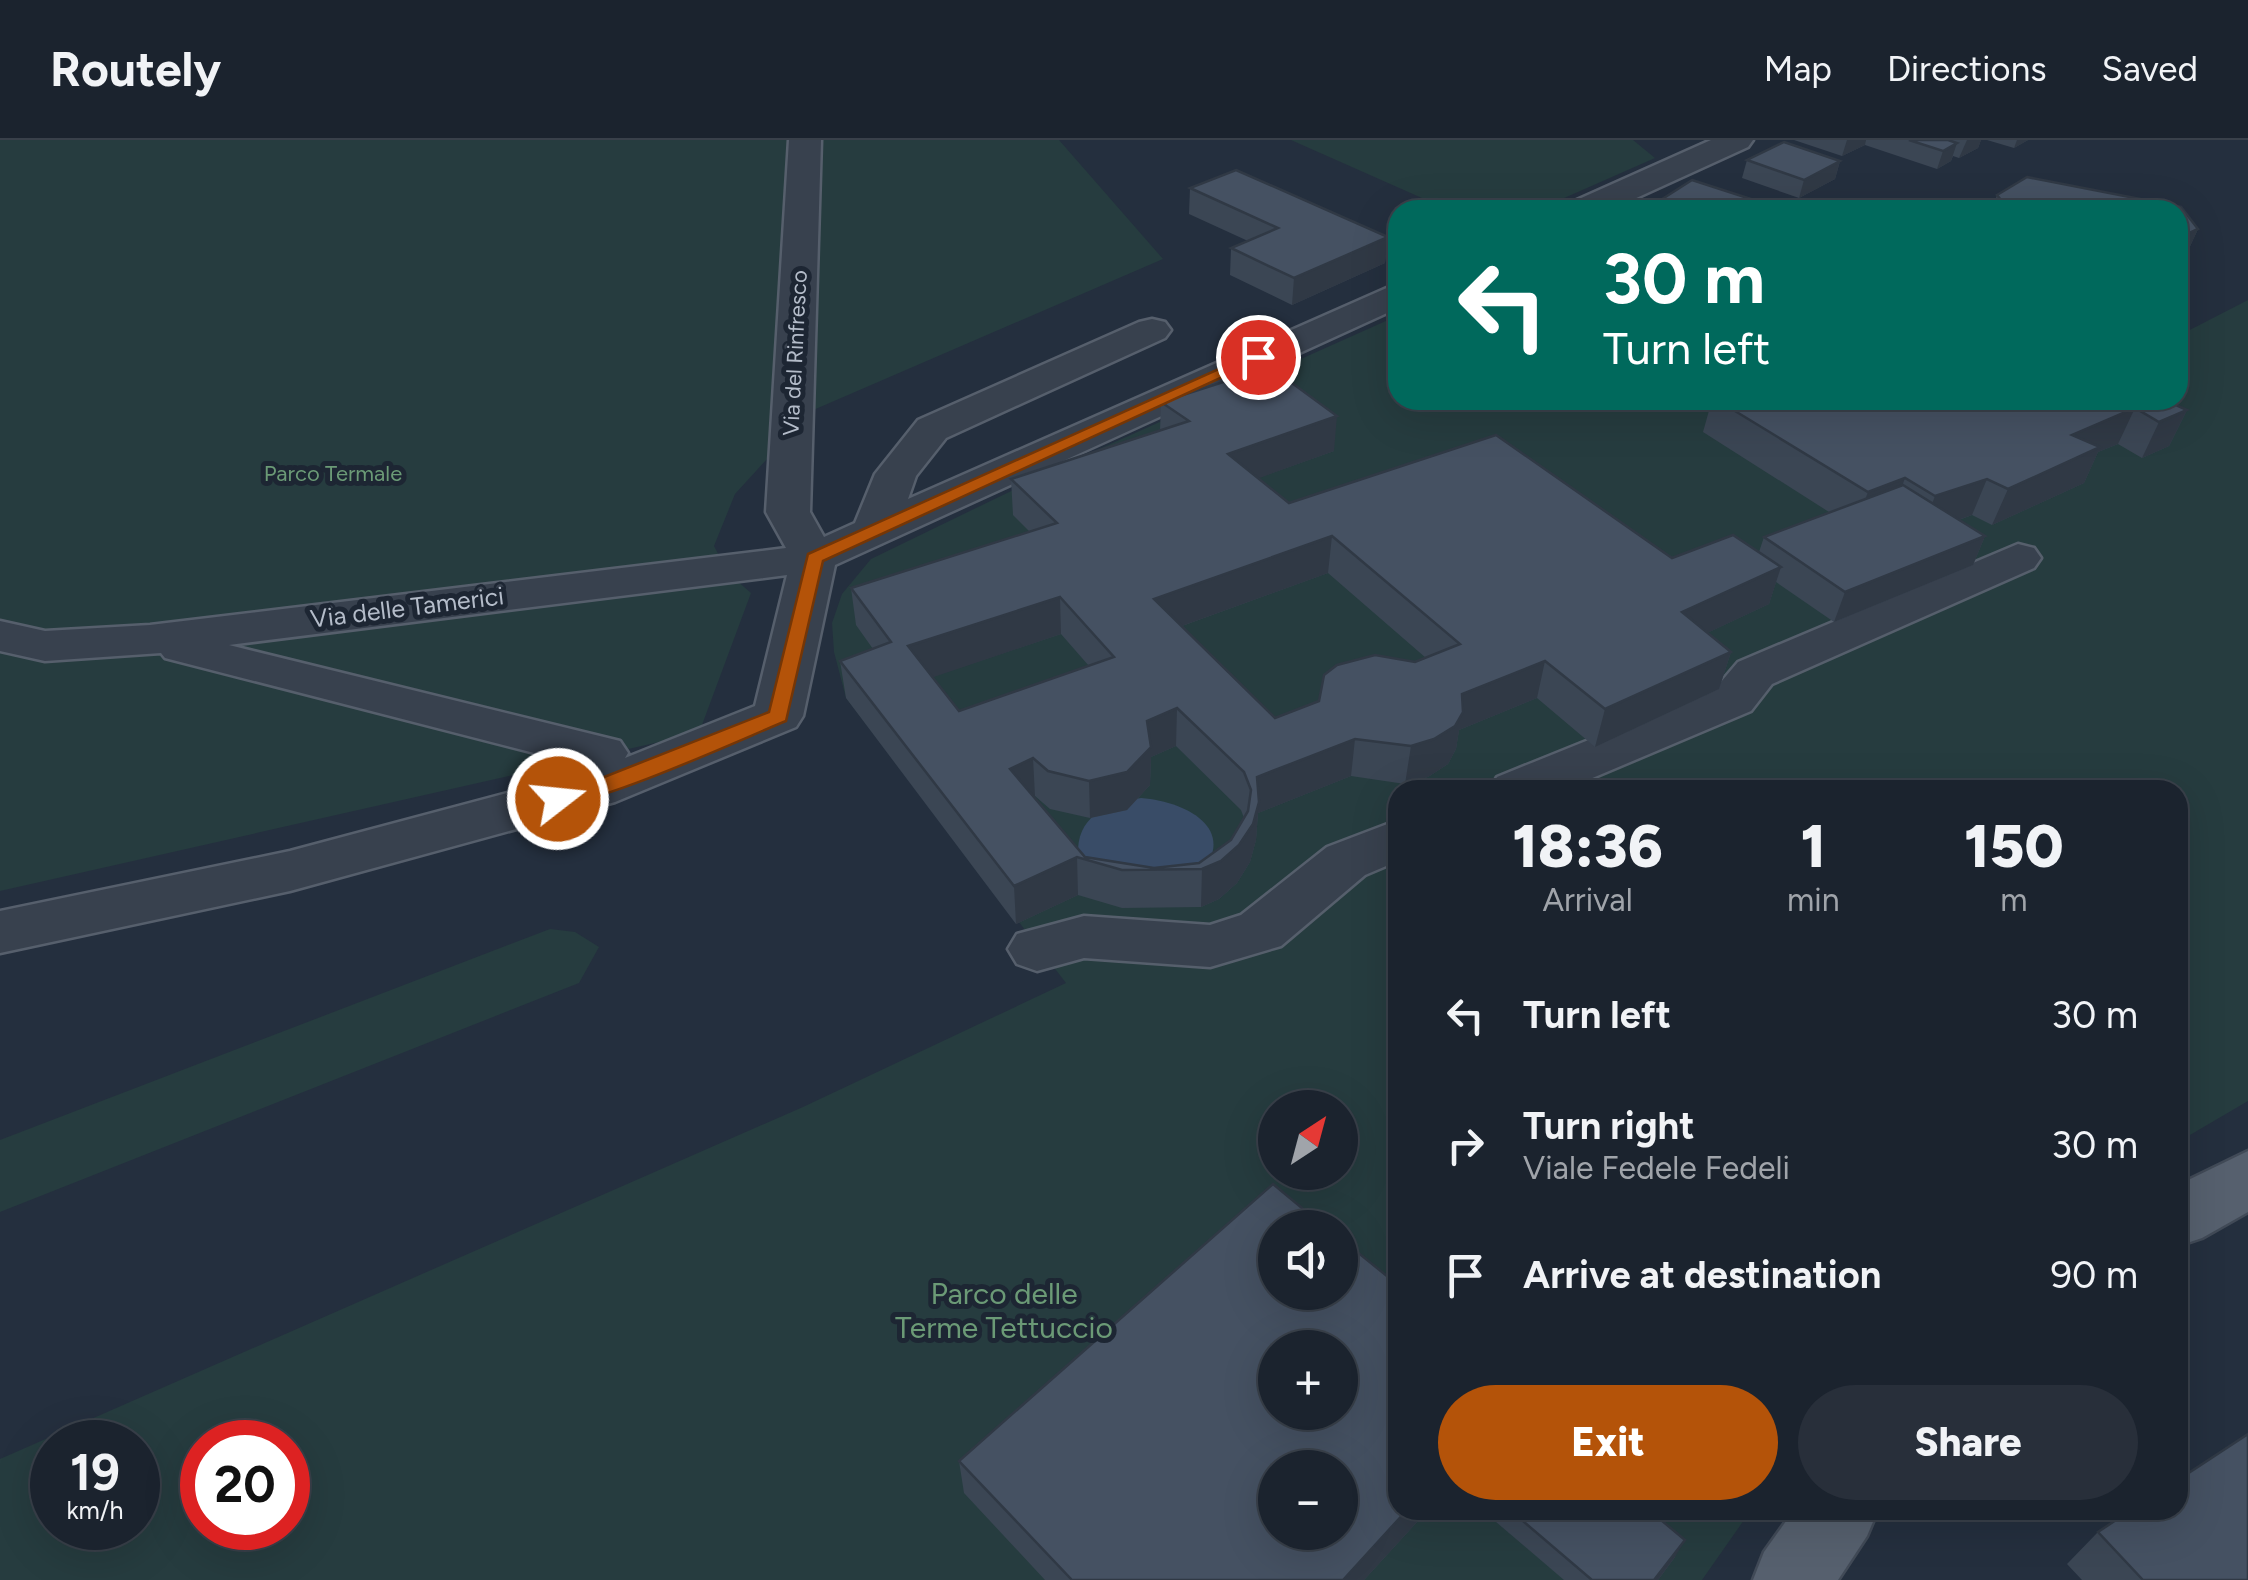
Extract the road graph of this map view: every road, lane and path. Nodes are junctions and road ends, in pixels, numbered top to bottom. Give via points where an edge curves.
1 (804, 140) edge
2 (1737, 140) edge
3 (1604, 200) edge
4 (1388, 299) edge
5 (1152, 330) dead end
6 (874, 531) junction
7 (814, 558) junction
8 (2018, 558) dead end
9 (0, 636) edge
10 (150, 640) junction
11 (602, 753) dead end
12 (1540, 780) edge
13 (1388, 843) edge
14 (0, 932) edge
15 (1037, 949) dead end
16 (2248, 1178) edge
17 (2188, 1212) edge
18 (1833, 1520) edge
19 (1792, 1580) edge

1 - 7 street, Via del Rinfresco via 788,512
2 - 3 street
4 - 6 street, Via delle Tamerici
5 - 6 street via 932,428 896,474
6 - 7 street, Via delle Tamerici
7 - 10 street, Via delle Tamerici
7 - 14 street via 778,716 596,789 290,871
8 - 12 street via 1755,673 1733,700
9 - 10 street, Via delle Tamerici via 46,646
10 - 11 street
13 - 15 street via 1346,860 1261,930 1210,946 1084,938
16 - 17 main road
18 - 19 main road

